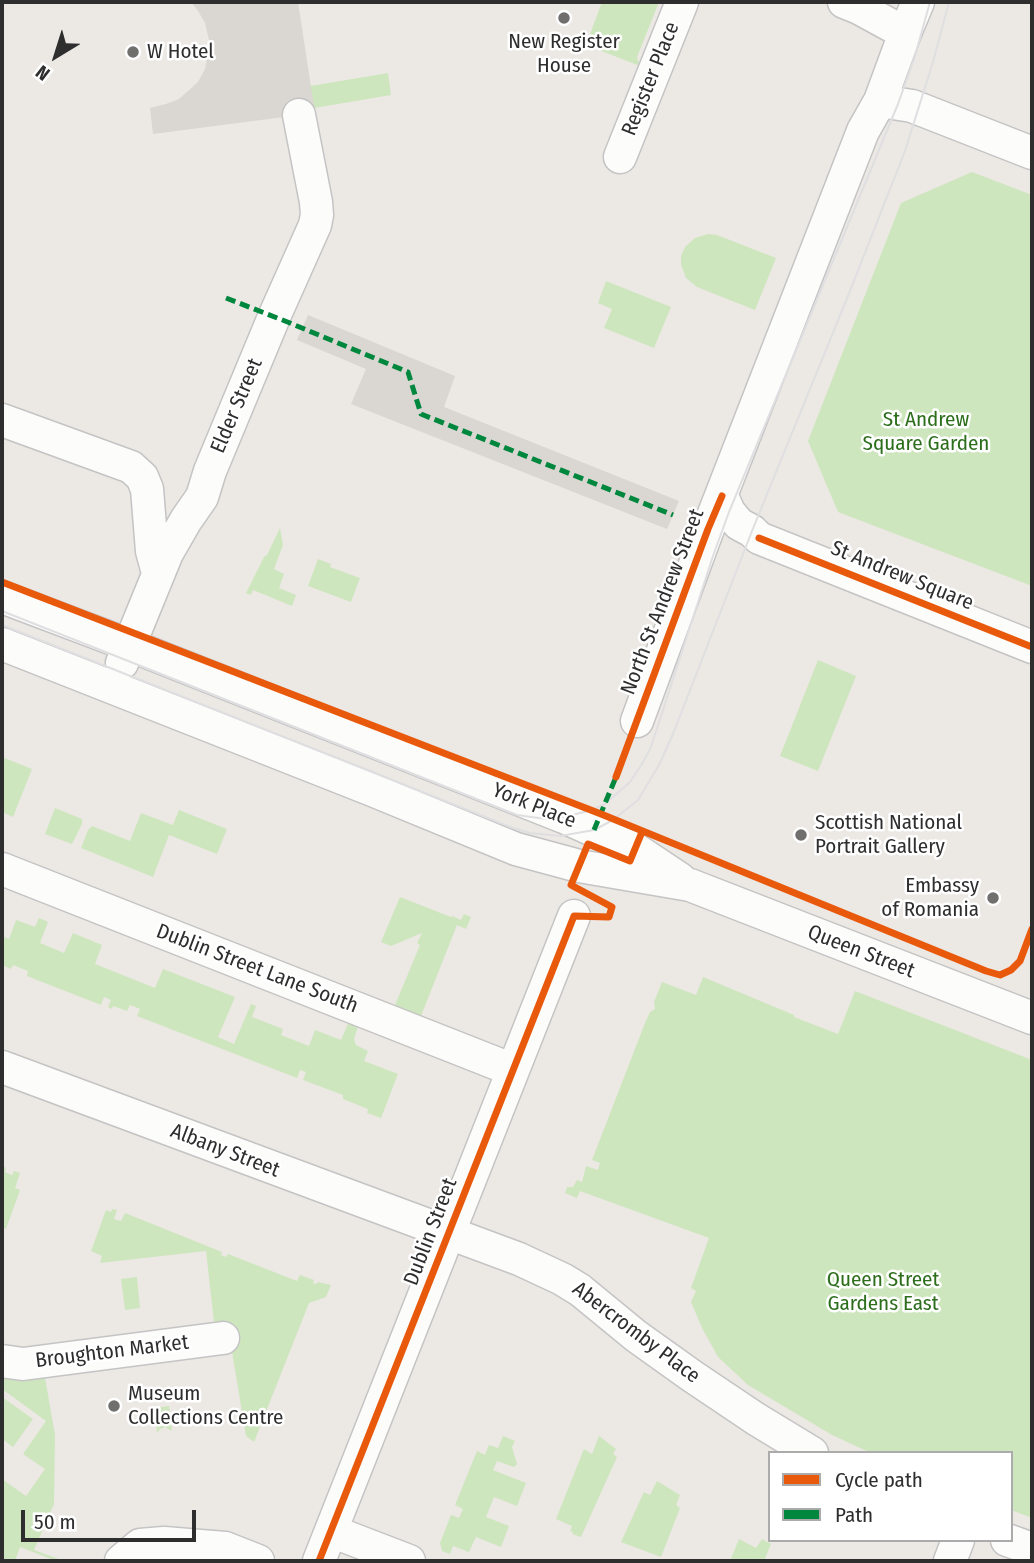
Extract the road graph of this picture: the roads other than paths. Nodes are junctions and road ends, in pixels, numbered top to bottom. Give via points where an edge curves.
1 (682, 2) edge
2 (844, 2) edge
3 (918, 2) edge
4 (905, 33) junction
5 (880, 101) junction
6 (299, 116) dead end
7 (1032, 153) edge
8 (620, 157) dead end
9 (2, 420) edge
10 (722, 496) junction
11 (158, 573) junction
12 (2, 597) edge
13 (2, 644) edge
14 (129, 645) junction
15 (1032, 647) edge
16 (113, 687) junction
17 (637, 721) dead end
18 (2, 869) edge
19 (690, 885) junction
20 (574, 916) dead end
21 (1030, 1010) edge
22 (2, 1067) edge
23 (513, 1070) junction
24 (449, 1235) junction
25 (223, 1338) dead end
26 (2, 1361) edge
27 (809, 1451) edge
28 (331, 1531) junction
29 (957, 1542) edge
30 (1013, 1542) edge
31 (1032, 1549) edge
32 (121, 1561) edge
33 (258, 1561) edge
34 (320, 1561) edge
35 (409, 1561) edge
36 (950, 1561) edge

1 - 8 street, Register Place
2 - 4 street
3 - 4 street
4 - 5 street
5 - 7 street via 919,108
5 - 10 street via 863,131
6 - 11 street, Elder Street via 316,202 315,225 202,497
9 - 11 street via 131,467 142,477
10 - 15 street, St Andrew Square via 739,524 759,538
10 - 17 street, North St Andrew Street
11 - 14 street, Elder Street
12 - 14 street, York Place
13 - 16 street, York Place
14 - 16 street, Elder Street
14 - 19 street, York Place via 584,826 635,849
16 - 19 street, York Place via 516,849 579,866
18 - 23 street, Dublin Street Lane South
19 - 21 street, Queen Street
20 - 23 street, Dublin Street
22 - 24 street, Albany Street
23 - 24 street, Dublin Street
24 - 27 street, Abercromby Place via 562,1279 712,1390
24 - 28 street, Dublin Street
25 - 26 street, Broughton Market via 23,1364
28 - 34 street, Dublin Street
28 - 35 street
29 - 36 street
30 - 31 street
32 - 33 street via 141,1545 164,1543 225,1548

